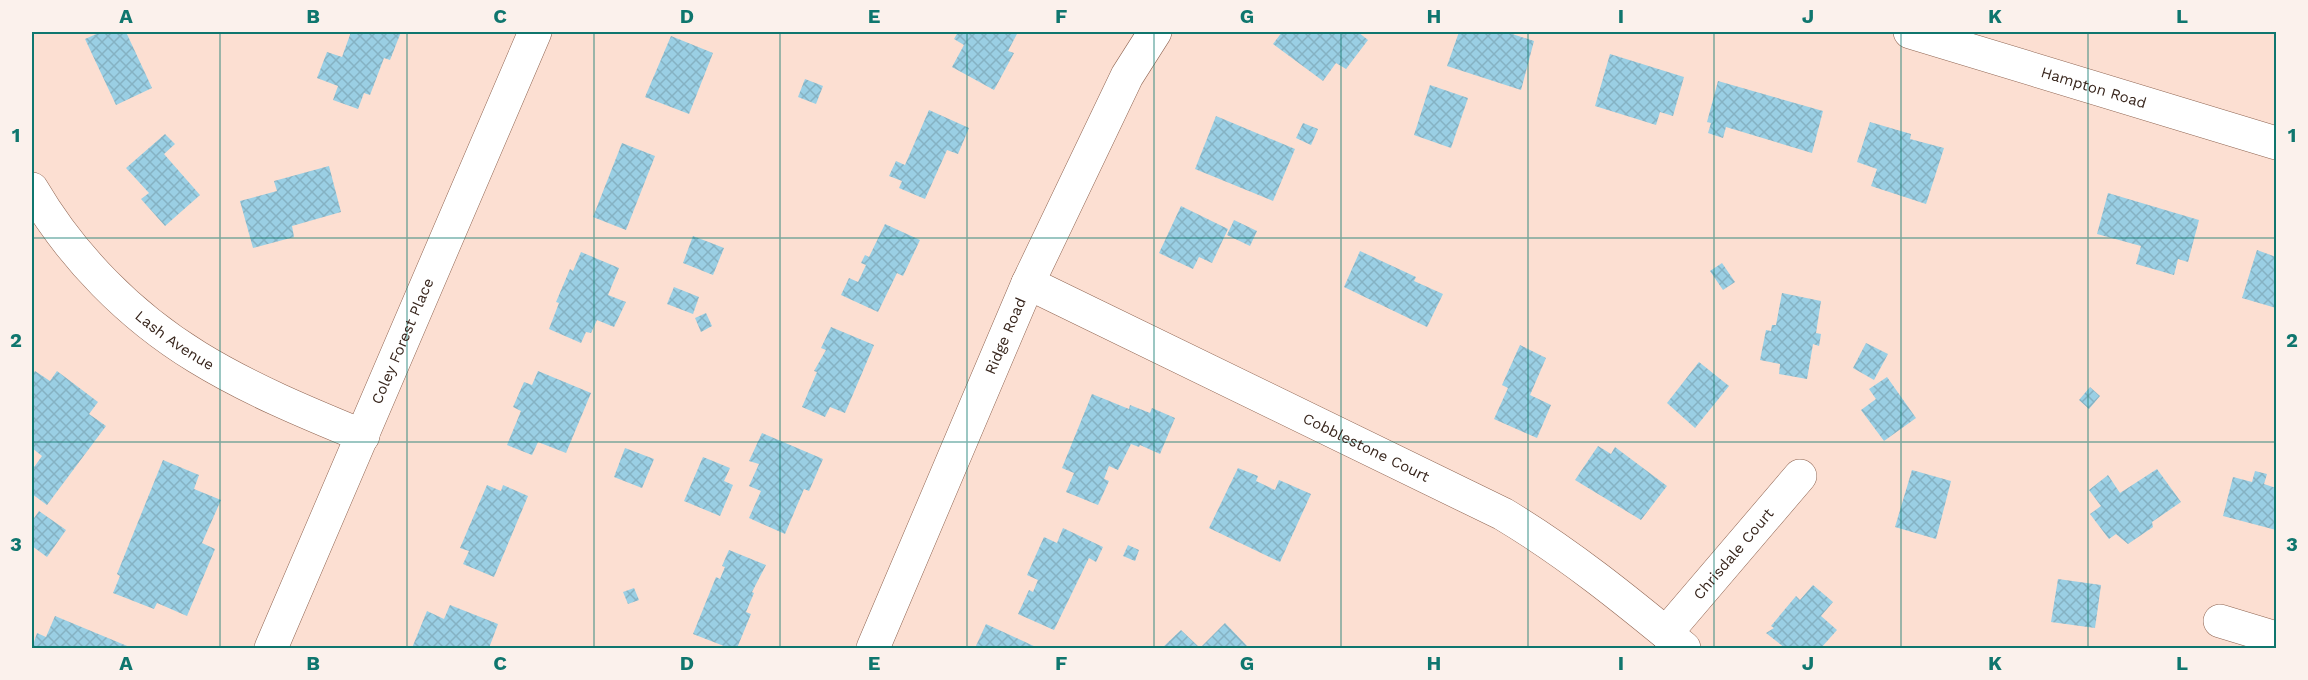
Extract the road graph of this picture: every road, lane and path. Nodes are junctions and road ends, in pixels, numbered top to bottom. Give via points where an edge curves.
1 (535, 32) edge
2 (1155, 32) edge
3 (1910, 32) edge
4 (2277, 143) edge
5 (32, 189) edge
6 (1028, 283) junction
7 (363, 436) junction
8 (1800, 476) dead end
9 (2220, 621) dead end
10 (2277, 638) edge
11 (1675, 641) edge
12 (271, 648) edge
13 (873, 648) edge

1 - 7 street, Coley Forest Place
2 - 6 street, Ridge Road via 1127,76
3 - 4 street, Hampton Road
5 - 7 street, Lash Avenue via 65,239 95,274 161,333 248,384
6 - 11 street, Cobblestone Court via 1503,514 1579,564
6 - 13 street, Ridge Road
7 - 12 street, Coley Forest Place
8 - 11 street, Chrisdale Court
9 - 10 street

